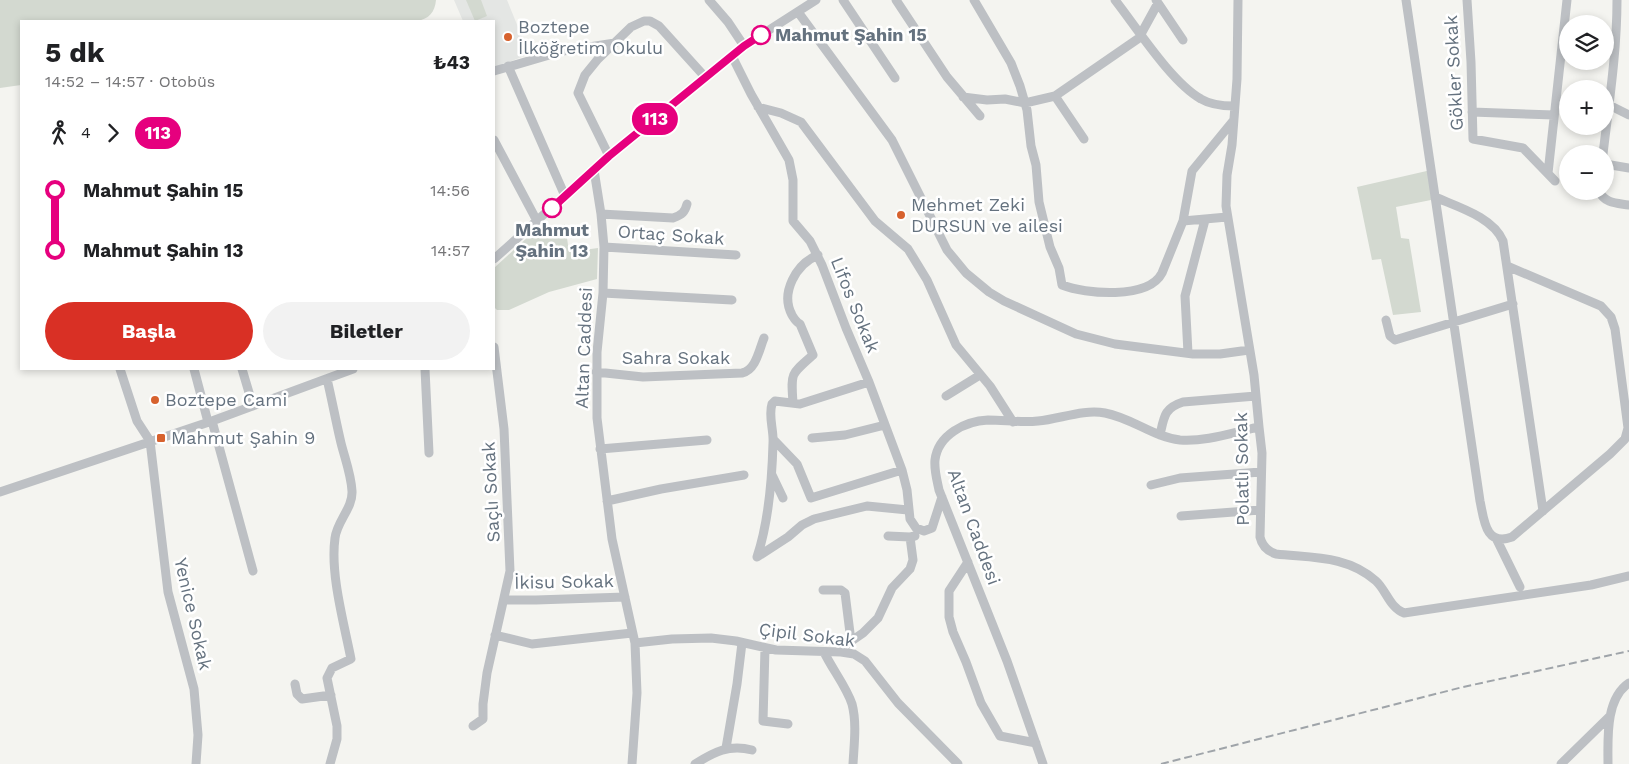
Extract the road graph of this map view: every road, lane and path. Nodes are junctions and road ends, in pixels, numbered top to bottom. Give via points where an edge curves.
1 (709, 0) edge
2 (816, 0) edge
3 (843, 0) edge
4 (896, 0) edge
5 (974, 0) edge
6 (1115, 0) edge
7 (1238, 0) edge
8 (1406, 0) edge
9 (1467, 0) edge
10 (1567, 0) edge
11 (1617, 0) edge
12 (1157, 1) edge
13 (798, 12) junction
14 (1142, 35) junction
15 (1183, 40) dead end
16 (615, 42) junction
17 (744, 46) junction
18 (732, 56) junction
19 (508, 66) junction
20 (495, 71) edge
21 (706, 78) junction
22 (895, 78) dead end
23 (1611, 80) edge
24 (962, 96) junction
25 (1055, 96) junction
26 (1025, 103) junction
27 (1234, 106) junction
28 (758, 107) junction
29 (1614, 108) edge
30 (1472, 112) junction
31 (1554, 115) junction
32 (1629, 115) edge
33 (980, 116) dead end
34 (1233, 121) junction
35 (1084, 139) dead end
36 (495, 142) edge
37 (609, 156) junction
38 (1614, 166) edge
39 (1629, 168) edge
40 (594, 170) junction
41 (1548, 173) junction
42 (1555, 181) dead end
43 (565, 196) junction
44 (1435, 197) junction
45 (1606, 200) edge
46 (687, 204) dead end
47 (1629, 205) edge
48 (601, 214) junction
49 (1227, 217) junction
50 (1205, 220) junction
51 (537, 221) junction
52 (1183, 221) junction
53 (604, 247) junction
54 (736, 255) dead end
55 (818, 255) junction
56 (495, 258) edge
57 (1507, 266) junction
58 (603, 293) junction
59 (732, 300) dead end
60 (1513, 304) junction
61 (1386, 320) dead end
62 (1454, 322) junction
63 (764, 338) dead end
64 (1249, 350) junction
65 (1188, 353) junction
66 (495, 355) edge
67 (120, 370) edge
68 (194, 370) edge
69 (242, 370) edge
70 (348, 370) edge
71 (425, 370) edge
72 (596, 372) junction
73 (980, 375) junction
74 (327, 379) junction
75 (869, 382) junction
76 (946, 396) dead end
77 (1256, 396) junction
78 (793, 403) junction
79 (253, 406) junction
80 (210, 422) junction
81 (1013, 422) junction
82 (885, 425) junction
83 (1259, 428) junction
84 (1160, 435) junction
85 (812, 438) dead end
86 (707, 440) dead end
87 (774, 440) junction
88 (150, 441) junction
89 (600, 449) junction
90 (429, 453) dead end
91 (902, 470) junction
92 (1261, 472) junction
93 (744, 474) dead end
94 (772, 475) junction
95 (1151, 485) dead end
96 (0, 492) edge
97 (942, 497) junction
98 (783, 498) dead end
99 (607, 501) junction
100 (908, 510) junction
101 (1260, 510) junction
102 (1543, 511) junction
103 (1181, 516) dead end
104 (927, 531) junction
105 (888, 536) dead end
106 (910, 538) junction
107 (1496, 538) junction
108 (968, 562) junction
109 (253, 571) dead end
110 (1629, 576) edge
111 (1520, 587) dead end
112 (822, 590) dead end
113 (625, 597) junction
114 (504, 600) junction
115 (632, 633) junction
116 (495, 635) junction
117 (851, 641) junction
118 (742, 642) junction
119 (635, 643) junction
120 (765, 648) junction
121 (824, 652) junction
122 (841, 652) junction
123 (1629, 683) edge
124 (295, 684) dead end
125 (331, 695) junction
126 (1609, 717) junction
127 (788, 724) dead end
128 (473, 726) dead end
129 (1036, 743) junction
130 (726, 748) junction
131 (752, 750) dead end
132 (196, 764) edge
133 (330, 764) edge
134 (632, 764) edge
135 (695, 764) edge
136 (853, 764) edge
137 (958, 764) edge
138 (1043, 764) edge
139 (1561, 764) edge
140 (1608, 764) edge

1 - 17 street
2 - 13 street
3 - 22 street
4 - 24 street
5 - 26 street via 1011,63
6 - 14 street
7 - 27 street, Polatlı Sokak
8 - 44 street
9 - 30 street, Gökler Sokak
10 - 31 street
11 - 23 street
12 - 14 street
12 - 15 street
13 - 17 street
13 - 65 street via 892,140 943,243 974,281 1004,301 1076,334 1132,347
14 - 25 street
14 - 27 street via 1169,71 1194,95 1213,104
16 - 19 street via 563,51
16 - 21 street via 637,23 654,23
16 - 37 street via 585,75 578,93
17 - 18 street
18 - 21 street
18 - 28 street, Lifos Sokak
19 - 20 street
19 - 43 street
21 - 37 street
24 - 26 street
24 - 33 street
25 - 26 street
25 - 35 street
26 - 52 street via 1039,202 1062,285 1097,293 1152,285 1162,273
27 - 34 street, Polatlı Sokak
28 - 55 street, Lifos Sokak via 789,160 793,180 793,221
28 - 73 street via 801,122 875,220 908,249 927,280 956,345
29 - 32 street
30 - 31 street
30 - 41 street, Gökler Sokak via 1473,139 1524,148
31 - 41 street
34 - 49 street, Polatlı Sokak via 1226,185
34 - 52 street via 1192,170
36 - 51 street
37 - 40 street
38 - 39 street
40 - 43 street
40 - 48 street, Altan Caddesi
41 - 42 street, Gökler Sokak
43 - 51 street
44 - 57 street via 1494,227 1503,241
44 - 62 street
45 - 47 street
46 - 48 street via 685,211 674,218
48 - 53 street, Altan Caddesi
49 - 50 street
49 - 64 street, Polatlı Sokak
50 - 52 street
50 - 65 street via 1185,296
51 - 56 street
53 - 54 street, Ortaç Sokak
53 - 58 street, Altan Caddesi
55 - 75 street, Lifos Sokak
55 - 78 street via 800,269 788,293 790,310 800,324 813,355 793,374
57 - 60 street
57 - 102 street via 1601,306 1611,317 1614,329 1627,435 1610,454
58 - 59 street
58 - 72 street, Altan Caddesi
60 - 62 street
60 - 102 street
61 - 62 street via 1390,336 1395,340
62 - 107 street via 1485,524 1488,533
63 - 72 street, Sahra Sokak via 756,361 744,373 643,376
64 - 65 street via 1220,354
64 - 77 street, Polatlı Sokak
66 - 114 street, Saçlı Sokak via 508,506 510,571
67 - 88 street via 137,421
68 - 80 street
69 - 79 street
70 - 74 street
71 - 90 street
72 - 89 street, Altan Caddesi
73 - 76 street
73 - 81 street
74 - 79 street
74 - 125 street via 352,493 338,525 335,544 335,569 351,659 330,670 327,681
75 - 78 street via 800,404
75 - 82 street, Lifos Sokak
77 - 83 street, Polatlı Sokak
77 - 84 street via 1173,405 1164,415
78 - 87 street via 775,401 772,404
79 - 80 street
80 - 88 street
80 - 109 street
81 - 84 street, Altan Caddesi via 1102,412
81 - 97 street, Altan Caddesi via 988,420 968,424 955,430 941,443 935,466
82 - 85 street
82 - 91 street, Lifos Sokak
83 - 84 street, Altan Caddesi via 1196,439 1180,440
83 - 92 street, Polatlı Sokak
86 - 89 street
87 - 91 street via 797,464 811,498
87 - 94 street
88 - 96 street
88 - 132 street, Yenice Sokak via 168,592 194,689 198,735
89 - 99 street, Altan Caddesi
91 - 100 street, Lifos Sokak
92 - 95 street via 1180,478
92 - 101 street, Polatlı Sokak
93 - 99 street
94 - 98 street
94 - 100 street via 757,558 814,519 867,506
97 - 104 street via 935,524
97 - 108 street, Altan Caddesi
99 - 113 street, Altan Caddesi
100 - 104 street, Lifos Sokak via 914,527
101 - 103 street
101 - 110 street, Polatlı Sokak via 1261,540 1269,552 1328,558 1354,567 1374,580 1395,607 1404,613 1591,585
102 - 107 street via 1512,537
104 - 106 street
105 - 106 street
106 - 117 street via 913,558 910,569 892,588 878,618
107 - 111 street
108 - 129 street, Altan Caddesi
108 - 129 street via 948,595 953,632 981,703 1000,736
112 - 117 street via 845,593
113 - 114 street, İkisu Sokak
113 - 115 street, Altan Caddesi
114 - 116 street, Saçlı Sokak
115 - 116 street via 532,644
115 - 119 street, Altan Caddesi
116 - 128 street, Saçlı Sokak via 483,719
117 - 122 street
118 - 119 street, Çipil Sokak via 672,638
118 - 120 street, Çipil Sokak
118 - 130 street
119 - 134 street, Altan Caddesi via 637,693
120 - 121 street, Çipil Sokak
120 - 127 street via 763,722
121 - 122 street, Çipil Sokak
121 - 136 street via 852,706 855,725
122 - 137 street, Çipil Sokak via 865,660 903,708
123 - 126 street via 1620,692
124 - 125 street via 302,699
125 - 133 street via 337,733
126 - 139 street
126 - 140 street
129 - 138 street, Altan Caddesi
130 - 131 street
130 - 135 street

